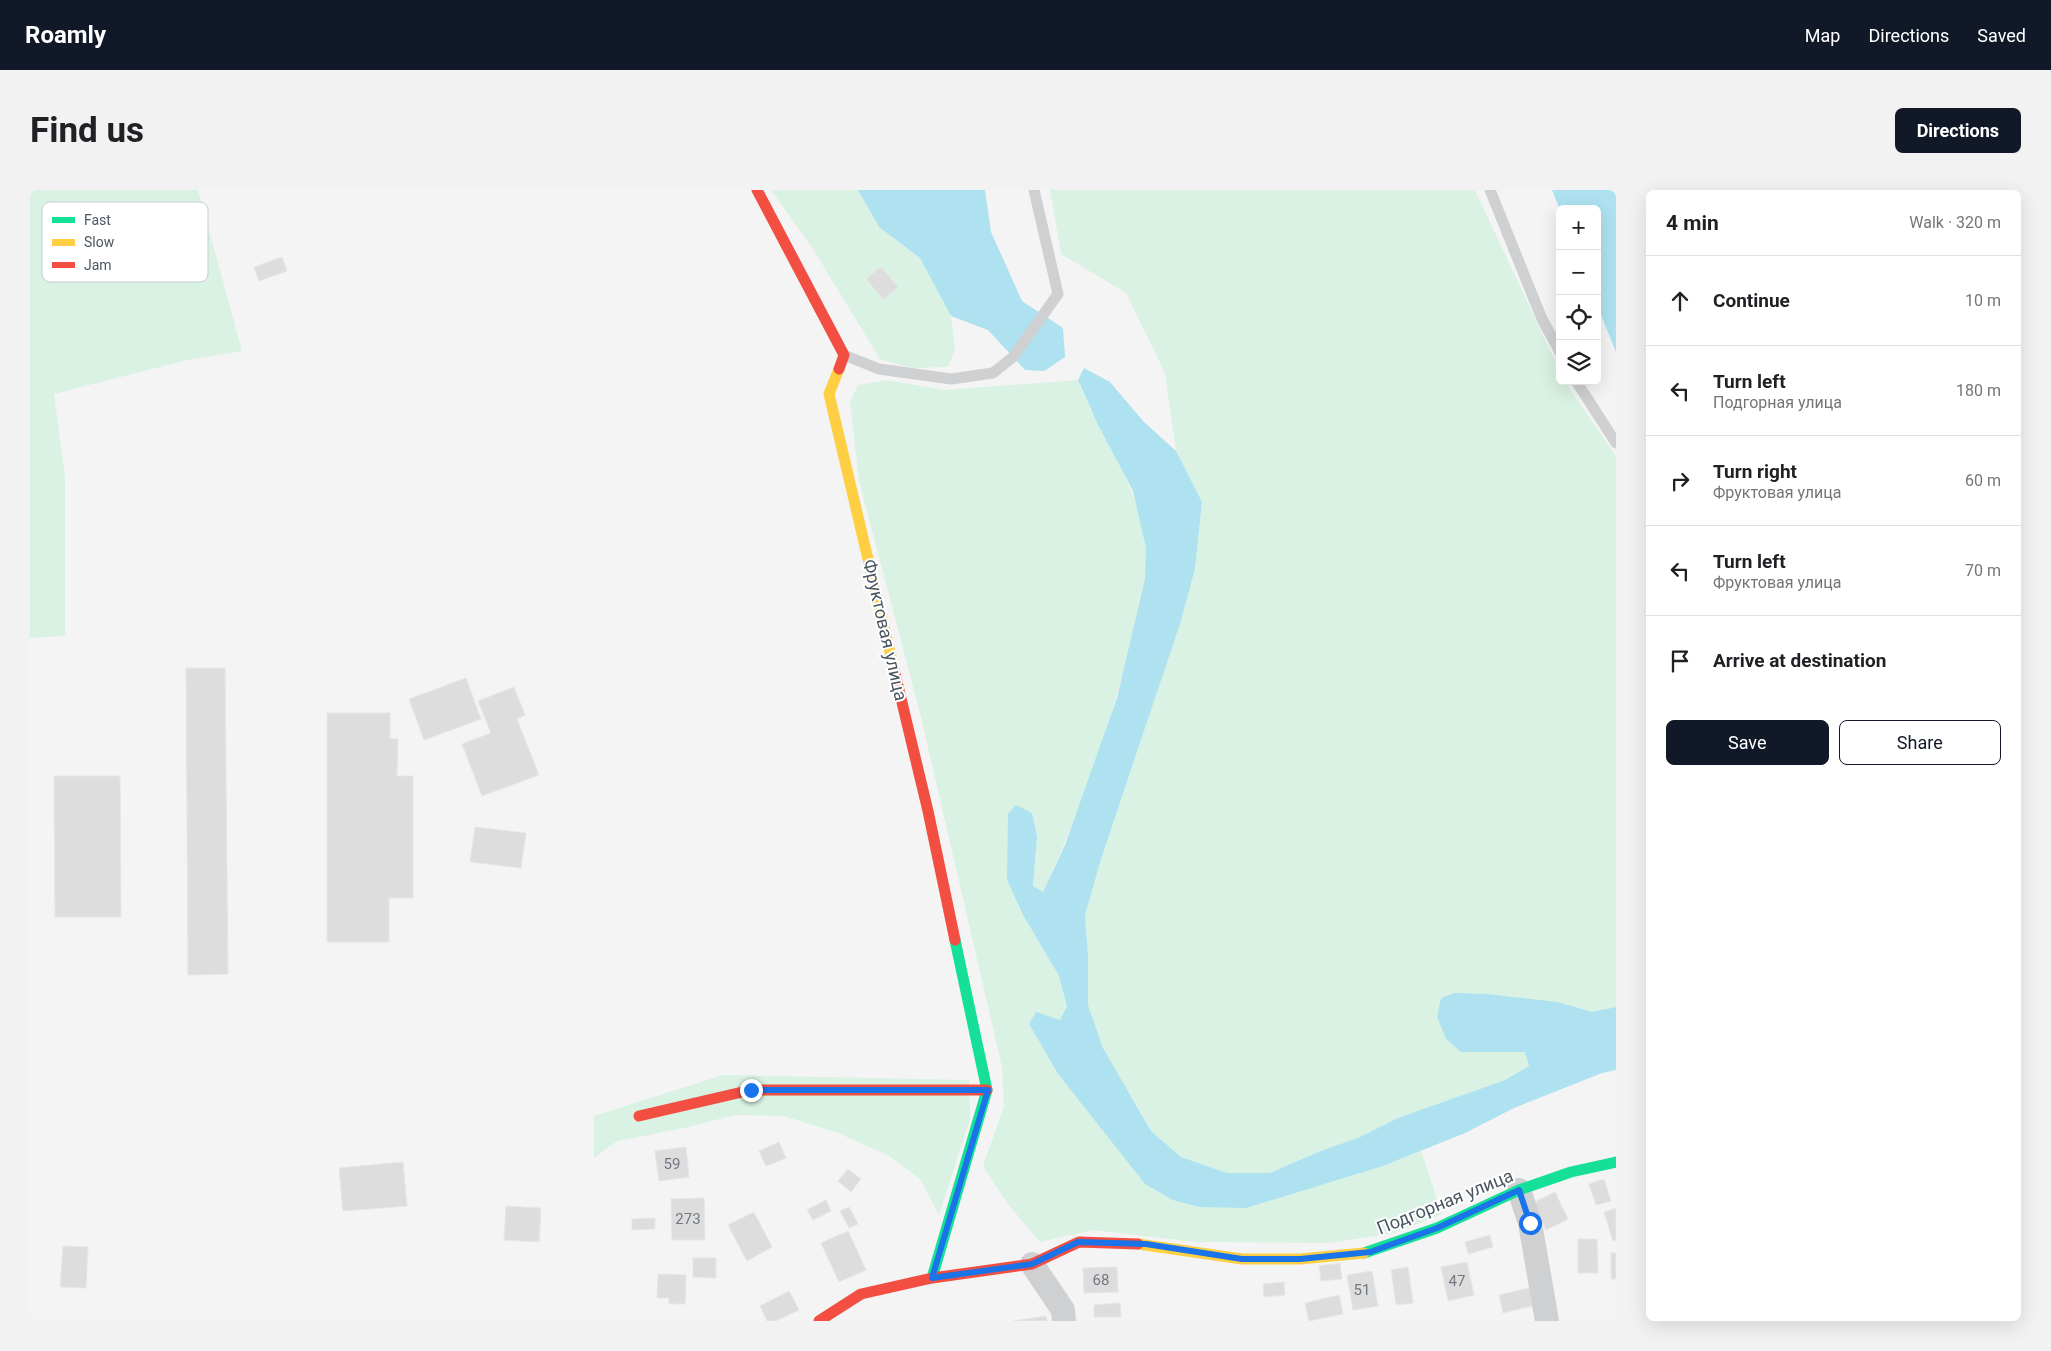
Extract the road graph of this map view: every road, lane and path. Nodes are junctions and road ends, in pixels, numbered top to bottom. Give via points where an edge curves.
1 (757, 190) edge
2 (1034, 190) edge
3 (1490, 190) edge
4 (1556, 345) edge
5 (844, 355) junction
6 (1579, 385) edge
7 (1616, 443) edge
8 (988, 1090) junction
9 (638, 1116) dead end
10 (1616, 1162) edge
11 (1519, 1190) junction
12 (1032, 1264) junction
13 (932, 1278) junction
14 (819, 1321) edge
15 (1064, 1321) edge
16 (1547, 1321) edge

1 - 5 street
2 - 5 lane via 1058,294 1013,357 993,373 952,379 879,370
3 - 4 lane via 1542,319
5 - 8 street, Фруктовая улица via 829,394 928,811
6 - 7 lane
8 - 9 street via 751,1090
8 - 13 street, Фруктовая улица
10 - 11 street, Подгорная улица via 1572,1172
11 - 12 street, Подгорная улица via 1437,1228 1370,1252 1300,1259 1242,1259 1146,1244 1078,1242
11 - 16 street via 1530,1223
12 - 13 street, Подгорная улица
12 - 15 street via 1063,1310
13 - 14 street, Подгорная улица via 861,1294

